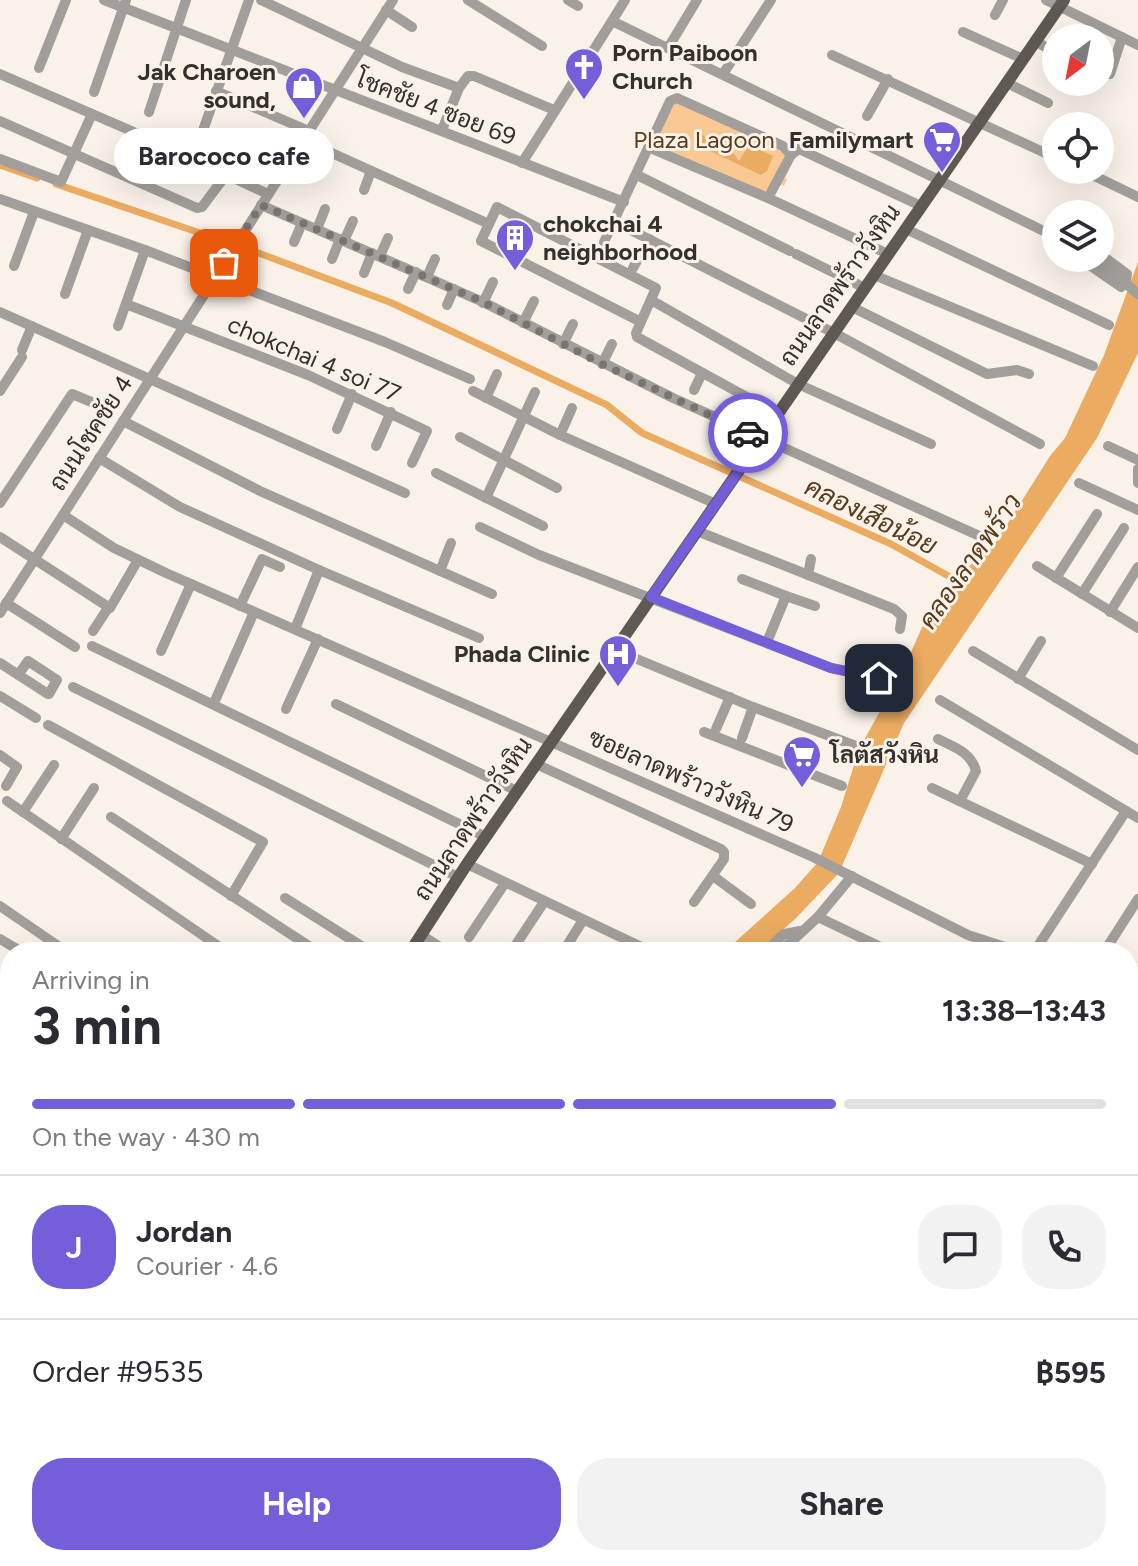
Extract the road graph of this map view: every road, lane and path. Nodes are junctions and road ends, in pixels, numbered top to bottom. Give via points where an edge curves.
1 (66, 0) edge
2 (104, 0) edge
3 (186, 0) edge
4 (249, 0) edge
5 (261, 0) edge
6 (468, 0) edge
7 (625, 0) edge
8 (697, 0) edge
9 (1003, 0) edge
10 (1046, 0) edge
11 (766, 1) edge
12 (1062, 3) edge
13 (124, 4) edge
14 (390, 5) edge
15 (995, 15) dead end
16 (612, 21) junction
17 (412, 27) dead end
18 (176, 30) junction
19 (963, 32) dead end
20 (1122, 37) junction
21 (1036, 41) junction
22 (1042, 45) edge
23 (1138, 45) edge
24 (542, 46) dead end
25 (362, 48) junction
26 (668, 48) junction
27 (232, 50) junction
28 (832, 55) dead end
29 (1023, 59) junction
30 (1114, 62) edge
31 (39, 68) dead end
32 (0, 74) edge
33 (723, 74) junction
34 (888, 79) junction
35 (1007, 83) junction
36 (459, 88) junction
37 (335, 90) junction
38 (216, 91) junction
39 (94, 92) dead end
40 (1048, 103) dead end
41 (554, 110) junction
42 (149, 112) dead end
43 (92, 114) junction
44 (867, 116) dead end
45 (0, 121) edge
46 (980, 121) junction
47 (442, 130) junction
48 (306, 136) junction
49 (200, 139) dead end
50 (650, 148) junction
51 (1042, 151) edge
52 (75, 155) junction
53 (791, 155) junction
54 (0, 159) edge
55 (522, 163) junction
56 (371, 171) junction
57 (226, 175) junction
58 (637, 175) junction
59 (941, 179) junction
60 (1111, 184) edge
61 (364, 190) dead end
62 (268, 194) junction
63 (1138, 197) edge
64 (768, 198) junction
65 (0, 199) edge
66 (624, 202) junction
67 (261, 205) junction
68 (921, 206) junction
69 (325, 209) dead end
70 (34, 212) junction
71 (353, 221) dead end
72 (615, 222) junction
73 (302, 223) junction
74 (489, 224) junction
75 (317, 229) junction
76 (906, 229) junction
77 (88, 230) junction
78 (1042, 230) edge
79 (388, 238) dead end
80 (649, 239) junction
81 (342, 240) junction
82 (294, 242) dead end
83 (604, 242) dead end
84 (145, 250) junction
85 (888, 254) junction
86 (376, 255) junction
87 (332, 259) dead end
88 (435, 259) dead end
89 (1114, 264) edge
90 (14, 266) dead end
91 (633, 268) dead end
92 (416, 272) junction
93 (1099, 272) edge
94 (1112, 272) edge
95 (364, 273) dead end
96 (874, 275) junction
97 (215, 277) junction
98 (427, 277) junction
99 (493, 282) dead end
100 (865, 288) junction
101 (408, 289) dead end
102 (454, 289) junction
103 (65, 294) dead end
104 (1138, 294) edge
105 (651, 300) junction
106 (534, 301) dead end
107 (483, 303) junction
108 (126, 304) junction
109 (447, 305) dead end
110 (852, 307) junction
111 (0, 312) edge
112 (641, 322) junction
113 (523, 323) junction
114 (573, 324) dead end
115 (1109, 325) dead end
116 (32, 326) junction
117 (118, 326) dead end
118 (183, 327) junction
119 (834, 333) junction
120 (563, 344) junction
121 (612, 344) dead end
122 (602, 364) junction
123 (1093, 366) dead end
124 (702, 373) junction
125 (497, 374) dead end
126 (1029, 374) dead end
127 (150, 378) junction
128 (470, 379) dead end
129 (798, 384) junction
130 (694, 390) dead end
131 (0, 391) edge
132 (473, 391) dead end
133 (535, 392) dead end
134 (352, 394) junction
135 (486, 398) junction
136 (94, 403) dead end
137 (572, 408) dead end
138 (391, 412) junction
139 (778, 414) junction
140 (524, 417) junction
141 (123, 421) junction
142 (337, 429) dead end
143 (560, 435) junction
144 (460, 437) dead end
145 (761, 439) junction
146 (931, 444) dead end
147 (1040, 444) dead end
148 (376, 446) dead end
149 (1108, 446) dead end
150 (99, 458) junction
151 (505, 460) junction
152 (1138, 460) edge
153 (412, 463) dead end
154 (1138, 469) edge
155 (436, 473) dead end
156 (1079, 483) dead end
157 (1138, 483) edge
158 (557, 488) dead end
159 (405, 493) dead end
160 (486, 498) junction
161 (0, 503) edge
162 (716, 504) junction
163 (1138, 510) edge
164 (1097, 514) dead end
165 (63, 515) junction
166 (543, 526) dead end
167 (480, 527) dead end
168 (1124, 528) dead end
169 (697, 531) junction
170 (0, 537) edge
171 (984, 538) dead end
172 (451, 543) dead end
173 (811, 559) dead end
174 (34, 560) junction
175 (138, 560) junction
176 (1037, 566) dead end
177 (280, 567) dead end
178 (1138, 567) edge
179 (319, 570) junction
180 (440, 571) junction
181 (808, 575) junction
182 (1056, 578) junction
183 (742, 579) dead end
184 (191, 584) junction
185 (492, 594) dead end
186 (1082, 594) junction
187 (786, 596) junction
188 (651, 597) junction
189 (240, 606) junction
190 (815, 606) dead end
191 (3, 608) edge
192 (108, 608) junction
193 (254, 612) junction
194 (1110, 612) junction
195 (1138, 628) edge
196 (295, 629) junction
197 (900, 629) dead end
198 (93, 631) dead end
199 (479, 638) dead end
200 (318, 639) junction
201 (1041, 641) dead end
202 (767, 642) junction
203 (92, 646) dead end
204 (75, 647) dead end
205 (615, 650) junction
206 (161, 651) dead end
207 (973, 651) dead end
208 (0, 663) edge
209 (18, 675) dead end
210 (879, 678) dead end
211 (1018, 679) junction
212 (73, 687) dead end
213 (0, 696) edge
214 (730, 697) junction
215 (940, 700) dead end
216 (214, 703) junction
217 (336, 704) dead end
218 (753, 707) junction
219 (286, 709) dead end
220 (36, 718) dead end
221 (48, 725) dead end
222 (716, 729) dead end
223 (704, 732) dead end
224 (742, 738) dead end
225 (938, 739) dead end
226 (552, 741) junction
227 (856, 746) dead end
228 (1138, 750) edge
229 (0, 755) edge
230 (536, 764) junction
231 (54, 765) dead end
232 (6, 786) dead end
233 (842, 786) dead end
234 (94, 788) dead end
235 (932, 788) dead end
236 (517, 791) junction
237 (7, 801) dead end
238 (960, 801) junction
239 (1126, 811) junction
240 (23, 812) junction
241 (111, 817) dead end
242 (1138, 818) edge
243 (486, 837) junction
244 (61, 839) junction
245 (467, 864) junction
246 (1092, 864) junction
247 (713, 876) junction
248 (852, 876) junction
249 (458, 877) junction
250 (505, 883) junction
251 (231, 896) junction
252 (285, 898) dead end
253 (1138, 899) edge
254 (544, 902) junction
255 (694, 902) dead end
256 (751, 904) dead end
257 (0, 906) edge
258 (818, 917) junction
259 (583, 920) junction
260 (802, 931) junction
261 (469, 937) dead end
262 (623, 940) joint
263 (52, 942) edge
264 (212, 942) edge
265 (302, 942) edge
266 (355, 942) edge
267 (417, 942) edge
268 (518, 942) edge
269 (569, 942) edge
270 (628, 942) edge
271 (776, 942) edge
272 (790, 942) edge
273 (870, 942) edge
274 (989, 942) edge
275 (1041, 942) edge
276 (1110, 942) edge

1 - 31 street
2 - 13 street, โชคชัย 4 ซอย 69
3 - 18 street
4 - 27 street
5 - 25 street
6 - 24 street
7 - 16 street
8 - 26 street
9 - 15 street
10 - 12 street
11 - 33 street
12 - 20 street
12 - 21 main road, ถนนลาดพร้าววังหิน
13 - 18 street, โชคชัย 4 ซอย 69
13 - 39 street
14 - 17 street
14 - 25 street, ถนนโชคชัย 4
16 - 26 street
16 - 41 street
18 - 27 street, โชคชัย 4 ซอย 69
18 - 42 street
19 - 29 street
20 - 23 street
20 - 30 street
21 - 22 street
21 - 29 main road, ถนนลาดพร้าววังหิน
25 - 36 street
25 - 37 street, ถนนโชคชัย 4
26 - 33 street
27 - 37 street, โชคชัย 4 ซอย 69
27 - 38 street
28 - 34 street
29 - 35 main road, ถนนลาดพร้าววังหิน
32 - 43 street
33 - 59 street
34 - 44 street
34 - 46 street
35 - 40 street
35 - 46 main road, ถนนลาดพร้าววังหิน
36 - 41 street via 474,76
36 - 47 street
37 - 47 street, โชคชัย 4 ซอย 69
37 - 48 street, ถนนโชคชัย 4
38 - 48 street
38 - 49 street
41 - 55 street
43 - 52 street
43 - 57 street
45 - 52 street
46 - 51 street
46 - 59 main road, ถนนลาดพร้าววังหิน
47 - 55 street, โชคชัย 4 ซอย 69
48 - 56 street
48 - 62 street, ถนนโชคชัย 4
50 - 53 street via 670,101 677,98 783,146
50 - 58 street
50 - 64 street
52 - 54 street via 61,182
52 - 57 street via 199,208
53 - 64 street
53 - 68 street via 803,150
55 - 66 street, โชคชัย 4 ซอย 69
56 - 61 street
56 - 74 street
57 - 62 street
58 - 66 street
58 - 100 street
59 - 68 main road, ถนนลาดพร้าววังหิน
59 - 78 street
60 - 63 street
62 - 67 street, ถนนโชคชัย 4
64 - 85 street
65 - 70 street
66 - 72 street
67 - 73 street
67 - 97 street, ถนนโชคชัย 4
68 - 76 main road, ถนนลาดพร้าววังหิน
69 - 75 street
70 - 77 street
70 - 90 street
71 - 81 street
72 - 80 street
72 - 83 street
73 - 75 street
73 - 82 street
74 - 105 street via 500,208 656,288
74 - 112 street via 481,241
75 - 81 street
76 - 85 main road, ถนนลาดพร้าววังหิน
76 - 115 street
77 - 84 street
77 - 103 street
79 - 86 street
80 - 91 street
80 - 119 street
81 - 86 street
81 - 87 street
84 - 97 street
84 - 108 street
85 - 96 main road, ถนนลาดพร้าววังหิน
86 - 92 street
86 - 95 street
88 - 98 street
89 - 93 street via 1127,274 1121,287
92 - 98 street
92 - 101 street
94 - 104 street, bridge
96 - 100 main road, ถนนลาดพร้าววังหิน
96 - 123 street
97 - 118 street, ถนนโชคชัย 4
97 - 128 street
98 - 102 street
99 - 107 street
100 - 110 main road, ถนนลาดพร้าววังหิน
102 - 107 street
102 - 109 street
105 - 112 street
105 - 129 street
106 - 113 street
107 - 113 street
108 - 117 street
108 - 118 street, chokchai 4 soi 77
110 - 119 main road, ถนนลาดพร้าววังหิน
110 - 126 street via 987,374
111 - 116 street
112 - 124 street via 637,337
113 - 120 street
114 - 120 street
116 - 127 street
116 - 131 street
118 - 127 street, ถนนโชคชัย 4
118 - 134 street, chokchai 4 soi 77
119 - 129 main road, ถนนลาดพร้าววังหิน
119 - 147 street
120 - 122 street
121 - 122 street
122 - 145 street
124 - 130 street
124 - 139 street
125 - 135 street
127 - 141 street, ถนนโชคชัย 4
127 - 159 street
129 - 139 main road, ถนนลาดพร้าววังหิน
129 - 146 street
132 - 135 street
133 - 140 street
134 - 138 street, chokchai 4 soi 77
134 - 142 street
135 - 140 street
136 - 161 street via 72,394
137 - 143 street
138 - 148 street
138 - 153 street, chokchai 4 soi 77 via 427,431
139 - 145 main road, ถนนลาดพร้าววังหิน
140 - 143 street
140 - 151 street
141 - 150 street, ถนนโชคชัย 4
141 - 180 street via 260,491
143 - 162 street
144 - 151 street
145 - 162 main road, ถนนลาดพร้าววังหิน
145 - 171 street
149 - 152 street
150 - 165 street, ถนนโชคชัย 4
150 - 179 street via 180,507
151 - 158 street
151 - 160 street
154 - 157 street
155 - 160 street
156 - 163 street
160 - 166 street
162 - 169 main road, ถนนลาดพร้าววังหิน
164 - 182 street
165 - 174 street
165 - 175 street, ถนนโชคชัย 4
167 - 188 street
168 - 186 street
169 - 181 street
169 - 188 main road, ถนนลาดพร้าววังหิน
170 - 174 street
172 - 180 street
173 - 181 street
174 - 191 street
174 - 192 street
175 - 184 street, ถนนโชคชัย 4
175 - 192 street
176 - 182 street
177 - 189 street via 262,559
178 - 194 street
179 - 196 street
179 - 199 street
180 - 185 street
181 - 197 street via 894,609 902,616
182 - 186 street
183 - 187 street
184 - 189 street, ถนนโชคชัย 4
184 - 206 street
186 - 194 street
187 - 190 street
187 - 202 street
188 - 202 street
188 - 205 main road, ถนนลาดพร้าววังหิน
189 - 193 street, ถนนโชคชัย 4
191 - 204 street
192 - 198 street
193 - 196 street, ถนนโชคชัย 4
193 - 216 street
194 - 195 street
196 - 200 street, ถนนโชคชัย 4
200 - 219 street
200 - 226 street, ถนนโชคชัย 4
201 - 211 street
202 - 210 street via 831,668
203 - 216 street
205 - 214 street
205 - 226 main road, ถนนลาดพร้าววังหิน
207 - 211 street
208 - 209 street
211 - 228 street
212 - 249 street
213 - 220 street
214 - 218 street
214 - 222 street
215 - 239 street
216 - 243 street
217 - 236 street
218 - 224 street
218 - 227 street
221 - 251 street via 263,842
223 - 233 street
225 - 238 street via 962,751 976,766
226 - 230 main road, ถนนลาดพร้าววังหิน
226 - 248 street, ซอยลาดพร้าววังหิน 79
229 - 232 street via 17,767
230 - 236 main road, ถนนลาดพร้าววังหิน
230 - 247 street via 721,849 724,859
231 - 240 street
234 - 244 street
235 - 238 street
236 - 243 main road, ถนนลาดพร้าววังหิน
237 - 240 street
238 - 246 street
239 - 242 street
239 - 246 street
240 - 244 street
241 - 251 street
243 - 245 main road, ถนนลาดพร้าววังหิน
244 - 264 street
245 - 249 main road, ถนนลาดพร้าววังหิน
245 - 250 street
246 - 275 street
247 - 255 street
247 - 256 street
248 - 258 street
248 - 274 street, ซอยลาดพร้าววังหิน 79
249 - 267 main road, ถนนลาดพร้าววังหิน
250 - 254 street
250 - 261 street
251 - 265 street
252 - 266 street
253 - 276 street
254 - 259 street
254 - 268 street
257 - 263 street
258 - 260 street
258 - 273 street
259 - 262 street
259 - 269 street
260 - 271 street via 784,934
260 - 272 street
262 - 270 street

